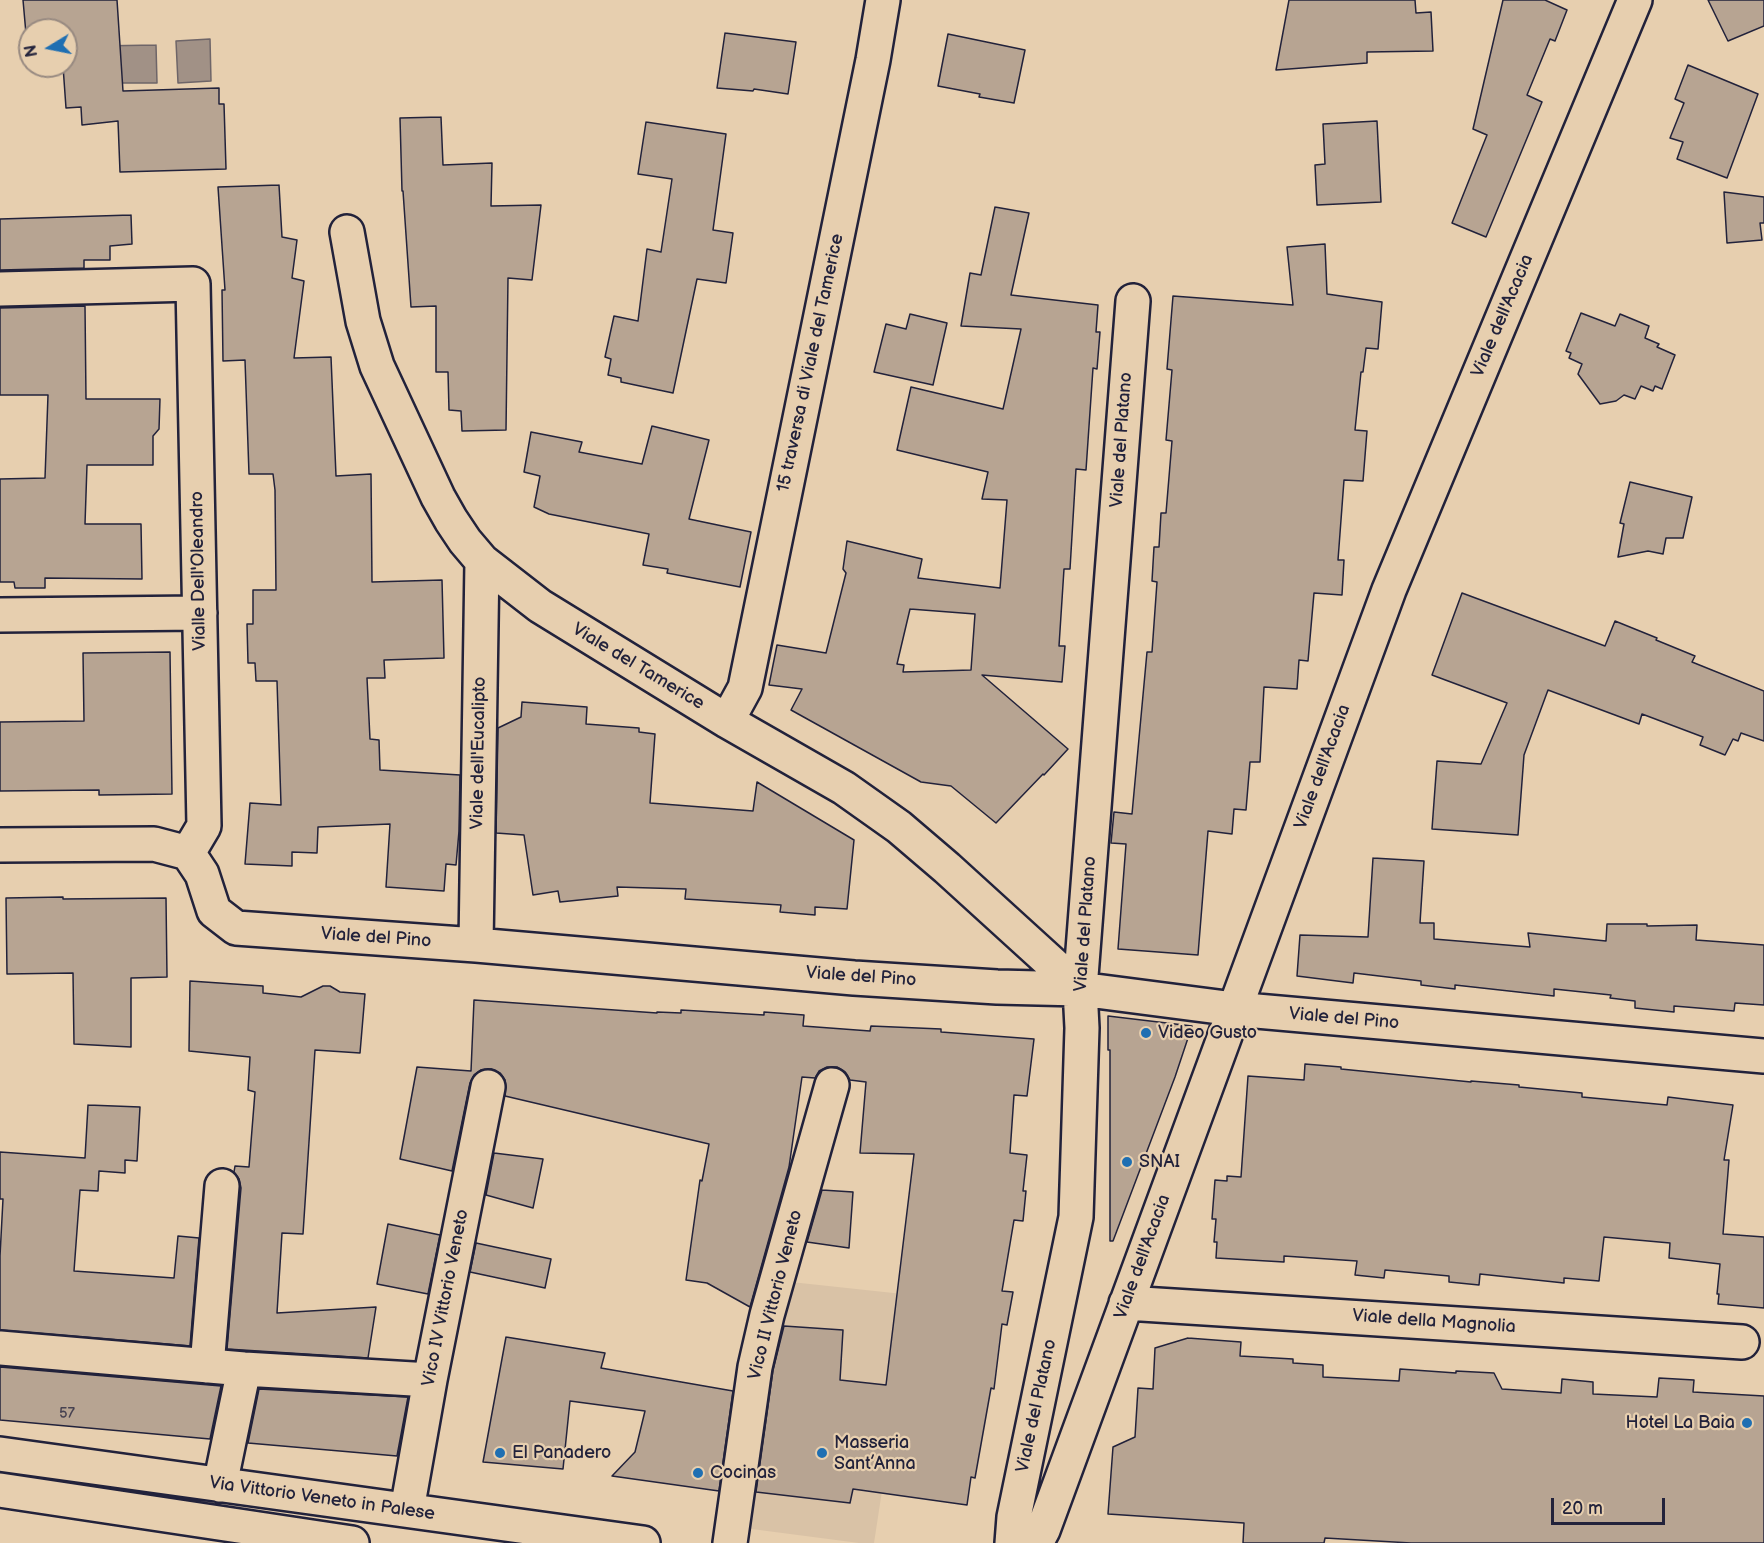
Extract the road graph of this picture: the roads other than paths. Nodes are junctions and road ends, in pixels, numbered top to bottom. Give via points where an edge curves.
1 (883, 0) edge
2 (1635, 0) edge
3 (346, 232) dead end
4 (0, 289) edge
5 (1133, 301) dead end
6 (482, 561) junction
7 (200, 613) junction
8 (0, 615) edge
9 (727, 721) junction
10 (0, 845) edge
11 (188, 853) junction
12 (476, 945) junction
13 (1080, 989) junction
14 (1234, 1009) junction
15 (1764, 1056) edge
16 (832, 1085) dead end
17 (488, 1087) dead end
18 (222, 1186) dead end
19 (1126, 1302) junction
20 (1742, 1342) dead end
21 (0, 1348) edge
22 (207, 1366) junction
23 (244, 1369) junction
24 (430, 1380) junction
25 (0, 1454) edge
26 (220, 1485) junction
27 (0, 1490) edge
28 (407, 1510) junction
29 (453, 1530) edge
30 (352, 1543) edge
31 (643, 1543) edge
32 (730, 1543) edge
33 (1012, 1543) edge
34 (1036, 1543) edge

1 - 9 street, 15 traversa di Viale del Tamerice via 745,688
2 - 14 street, Viale dell'Acacia via 1389,590
3 - 6 street, Viale del Tamerice via 363,321 377,366 450,520
4 - 7 street, Vialle Dell'Oleandro via 193,284
5 - 13 street, Viale del Platano
6 - 9 street, Viale del Tamerice via 540,606
6 - 12 street, Viale dell'Eucalipto
7 - 8 street
7 - 11 street, Vialle Dell'Oleandro via 204,826
9 - 13 street, Viale del Tamerice via 844,788 899,827
10 - 11 street via 154,844
11 - 12 street, Viale del Pino via 202,874 214,911 236,928
12 - 13 street, Viale del Pino via 854,978
13 - 14 street, Viale del Pino
13 - 33 street, Viale del Platano via 1076,1217 1014,1517
14 - 15 street, Viale del Pino
14 - 19 street, Viale dell'Acacia
16 - 32 street, Vico II Vittorio Veneto via 755,1367
17 - 24 street, Vico IV Vittorio Veneto
18 - 22 street
19 - 20 street, Viale della Magnolia
19 - 34 street, Viale dell'Acacia
21 - 22 street
22 - 23 street
23 - 24 street
23 - 26 street
24 - 28 street, Vico IV Vittorio Veneto
25 - 26 street, Via Vittorio Veneto in Palese
26 - 28 street, Via Vittorio Veneto in Palese
27 - 30 street
28 - 29 street, Via Vittorio Veneto in Palese
29 - 31 street, Via Vittorio Veneto in Palese

